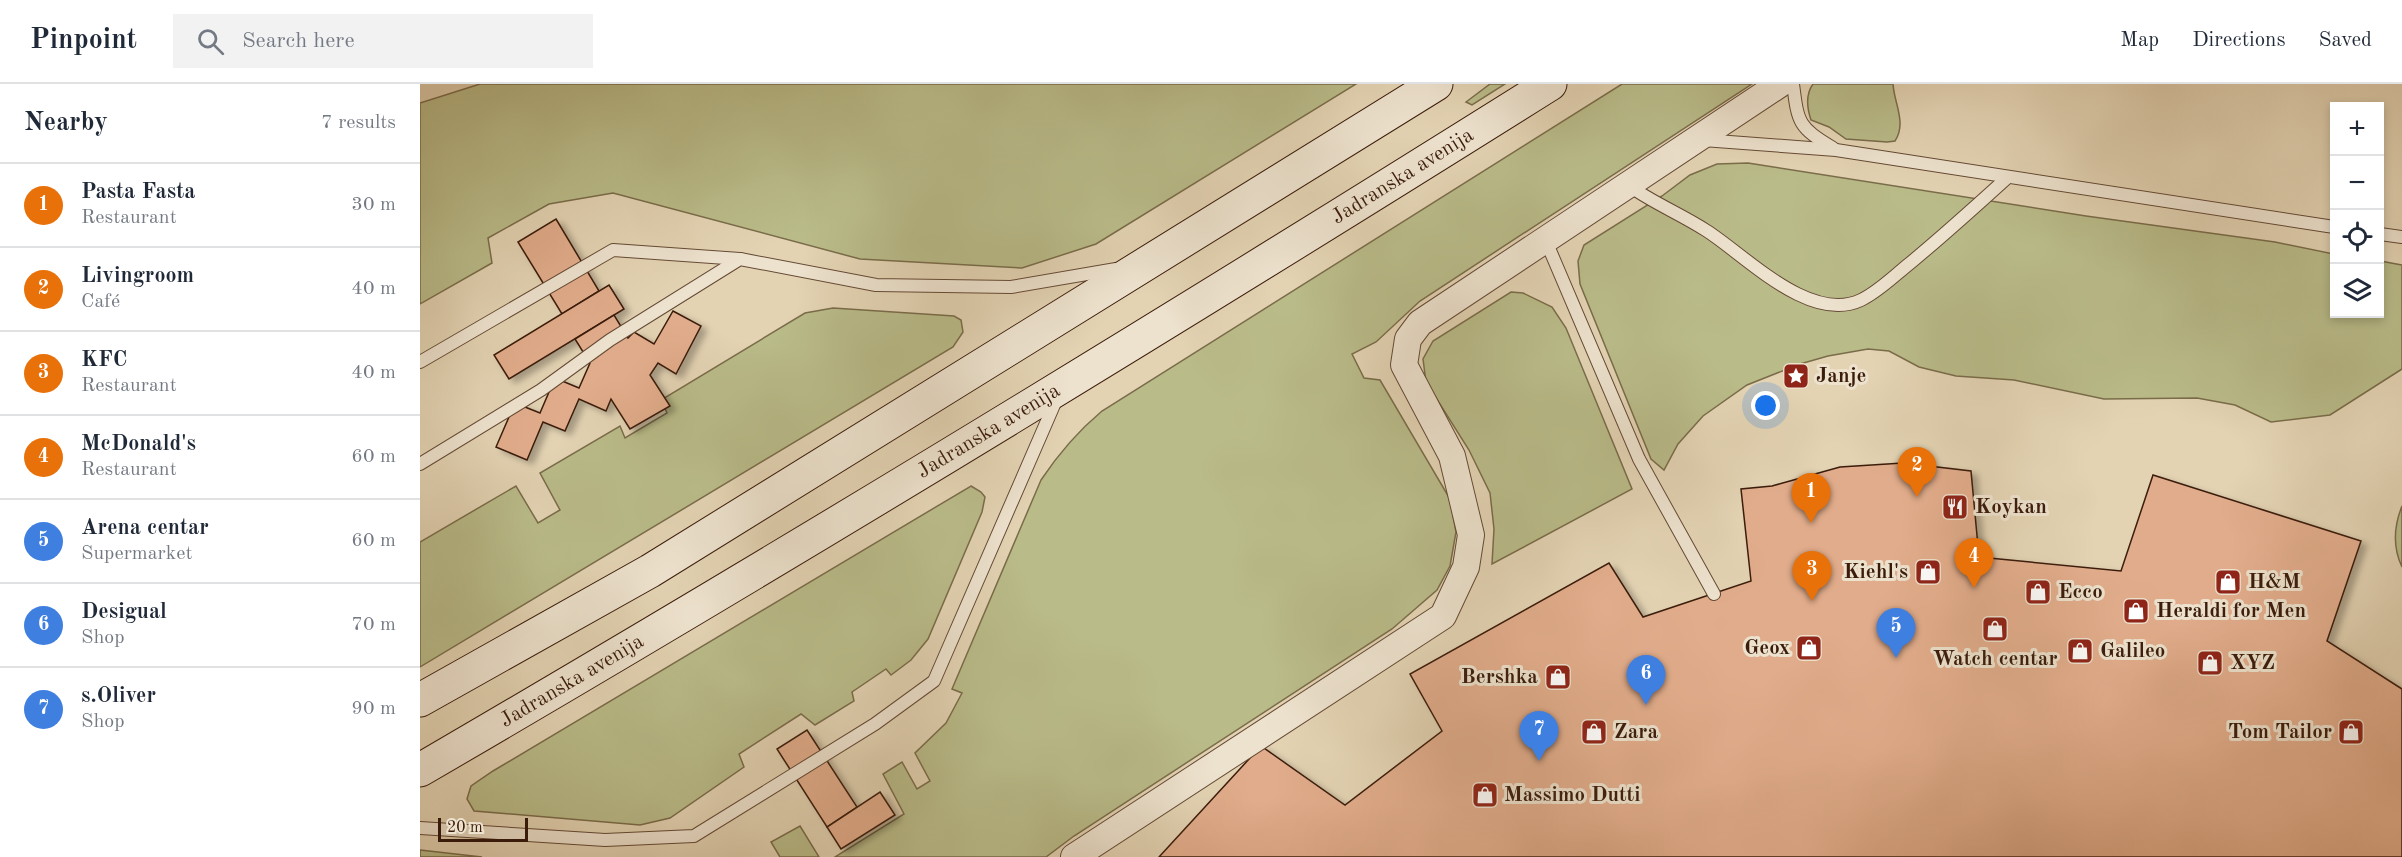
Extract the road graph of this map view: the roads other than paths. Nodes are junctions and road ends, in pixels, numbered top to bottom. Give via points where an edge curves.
1 (1436, 84) edge
2 (1550, 84) edge
3 (1780, 84) edge
4 (1793, 84) edge
5 (1696, 139) junction
6 (1836, 150) junction
7 (2008, 177) junction
8 (1628, 185) junction
9 (2330, 226) edge
10 (2384, 235) edge
11 (2402, 237) edge
12 (1546, 241) junction
13 (740, 259) junction
14 (1147, 264) junction
15 (420, 362) edge
16 (1061, 388) junction
17 (420, 464) edge
18 (1714, 594) dead end
19 (420, 700) edge
20 (420, 770) edge
21 (420, 828) edge
22 (1074, 857) edge

1 - 14 main road
2 - 16 main road, Jadranska avenija
3 - 5 street
4 - 6 lane via 1797,117 1809,134
5 - 6 lane
5 - 8 street
6 - 7 lane
7 - 8 lane via 1892,278 1861,300 1836,306 1804,298 1706,230
7 - 9 lane
8 - 12 street
10 - 11 lane
12 - 18 lane via 1639,459
12 - 22 street via 1420,323 1408,339 1404,364 1452,456 1471,535 1466,567 1443,616
13 - 14 lane via 876,285 1011,287
13 - 15 lane via 613,250
13 - 17 lane
14 - 19 main road via 650,571
16 - 20 main road, Jadranska avenija
16 - 21 lane via 934,681 875,724 694,836 605,840

